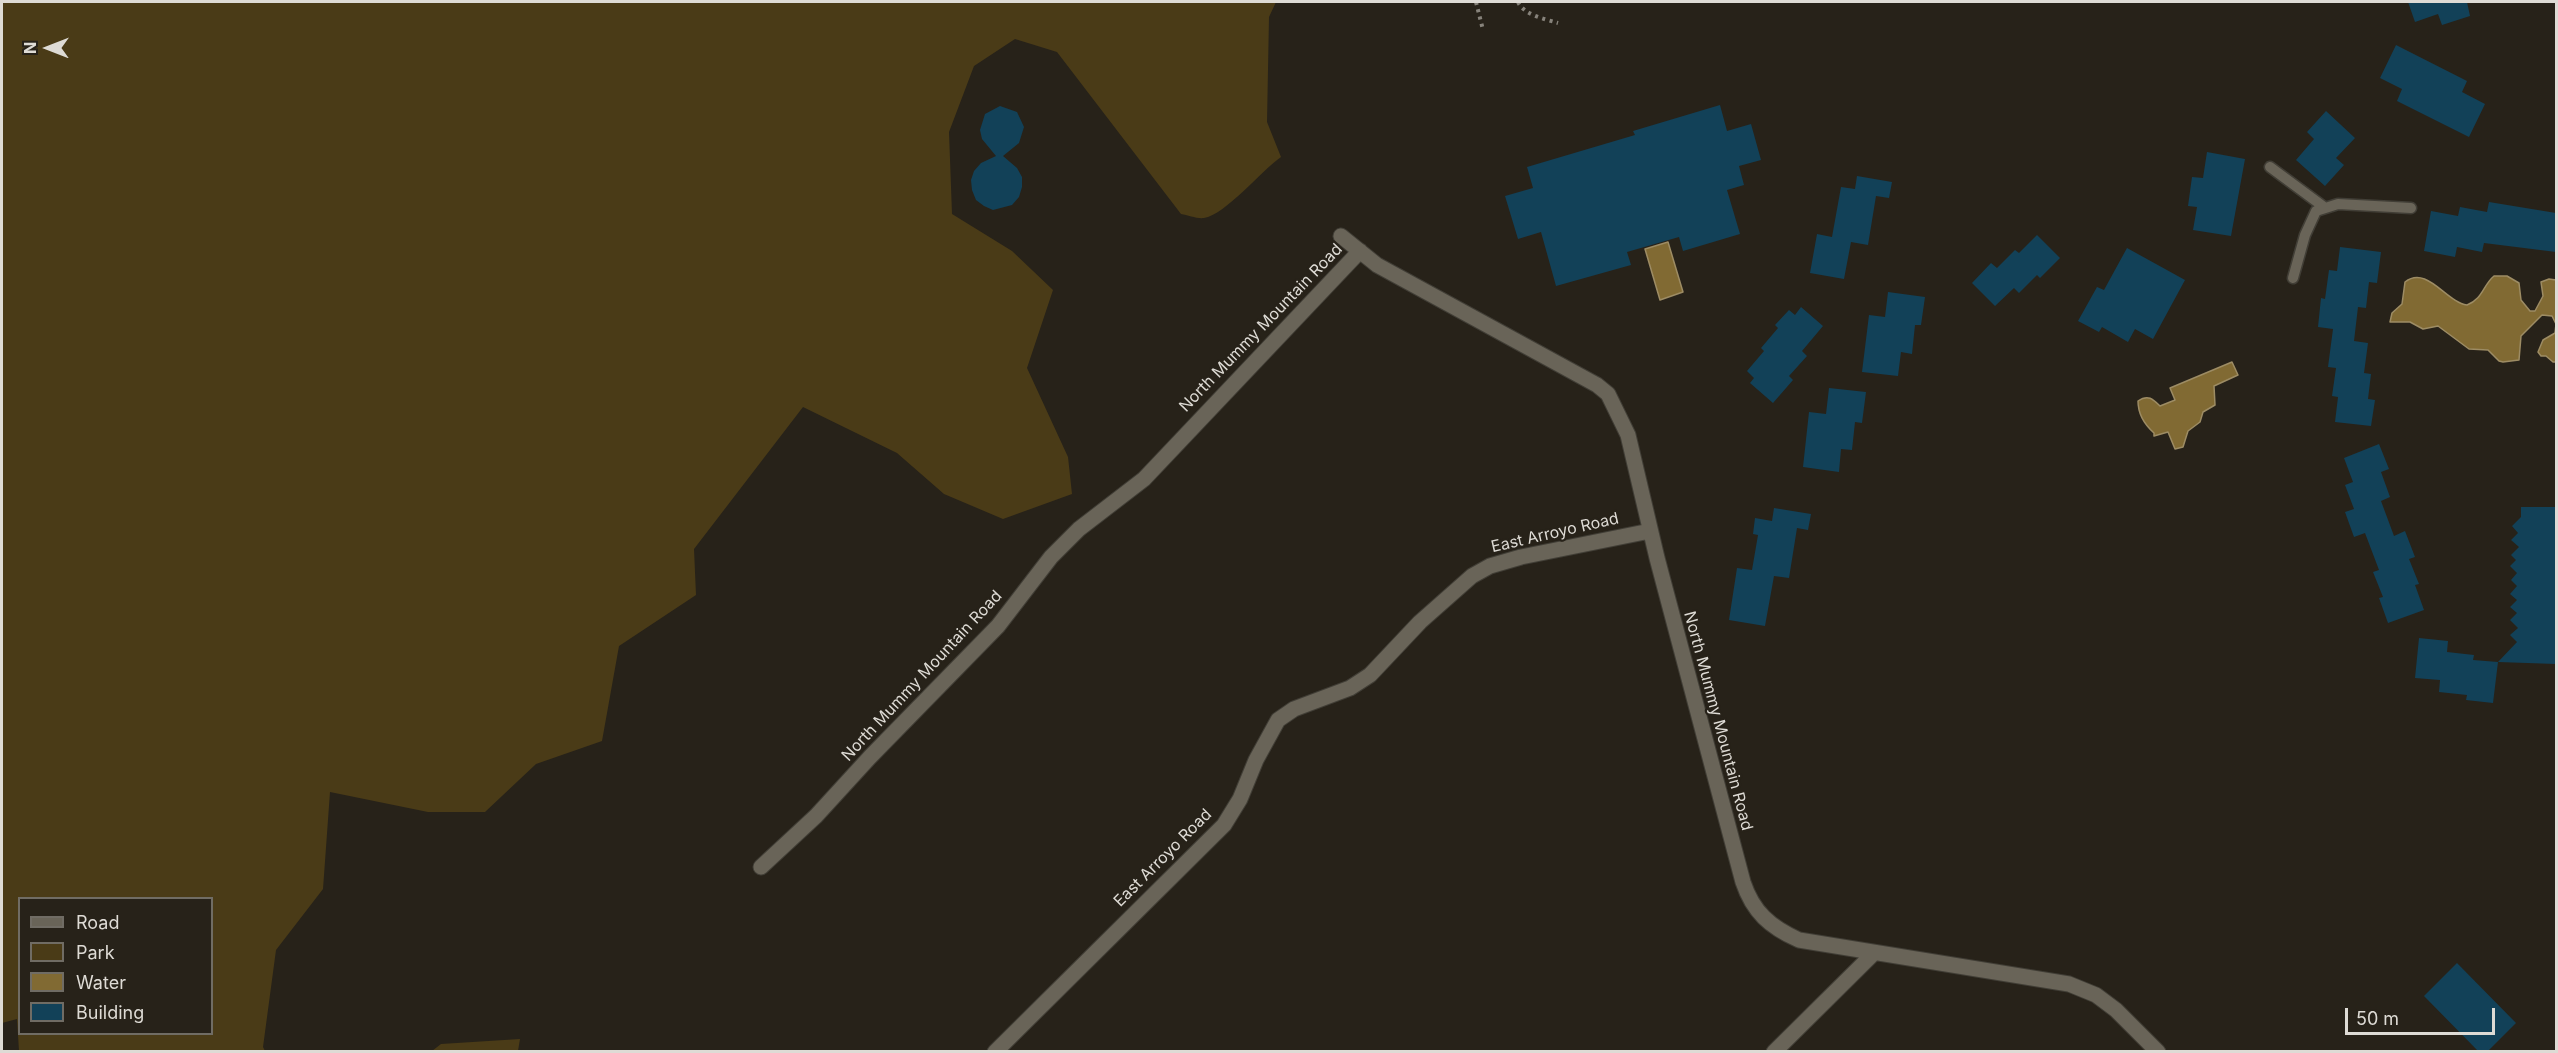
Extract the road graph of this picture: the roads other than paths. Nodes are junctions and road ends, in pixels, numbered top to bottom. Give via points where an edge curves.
1 (2270, 167) dead end
2 (2324, 207) junction
3 (2411, 208) dead end
4 (1341, 236) dead end
5 (1359, 251) junction
6 (2293, 278) dead end
7 (1650, 531) junction
8 (761, 867) dead end
9 (1874, 953) junction
10 (995, 1052) edge
11 (1774, 1052) edge
12 (2158, 1052) edge

1 - 2 lane
2 - 3 lane via 2338,204
2 - 6 lane via 2311,220
4 - 5 street, North Mummy Mountain Road
5 - 7 street, North Mummy Mountain Road via 1396,276 1608,394 1628,435
5 - 8 street, North Mummy Mountain Road via 1144,479 1079,529 1051,557 998,626 816,816
7 - 9 street, North Mummy Mountain Road via 1749,899 1768,923 1799,940
7 - 10 street, East Arroyo Road via 1490,566 1455,590 1370,675 1278,720 1224,825
9 - 11 street
9 - 12 street, North Mummy Mountain Road via 2069,984 2096,994

